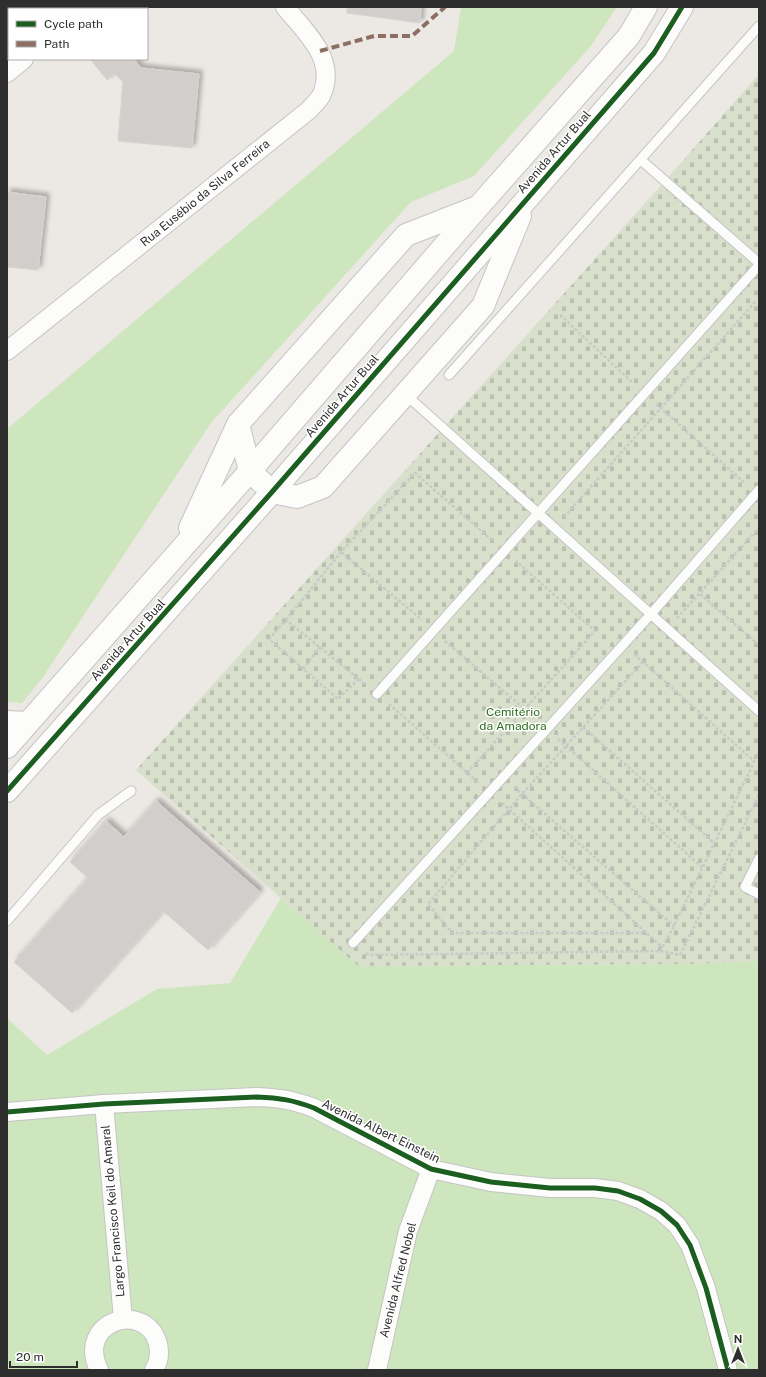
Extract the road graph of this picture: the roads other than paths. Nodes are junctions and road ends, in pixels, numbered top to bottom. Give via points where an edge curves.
1 (285, 7) edge
2 (646, 7) edge
3 (682, 7) edge
4 (759, 26) edge
5 (23, 60) edge
6 (7, 73) edge
7 (641, 160) junction
8 (527, 198) junction
9 (478, 207) junction
10 (759, 264) edge
11 (490, 313) junction
12 (7, 351) edge
13 (448, 375) dead end
14 (405, 394) junction
15 (238, 424) junction
16 (250, 471) junction
17 (272, 492) junction
18 (758, 492) edge
19 (538, 512) junction
20 (181, 548) junction
21 (651, 614) junction
22 (377, 694) road end
23 (759, 711) edge
24 (7, 720) edge
25 (29, 721) junction
26 (7, 747) edge
27 (7, 791) edge
28 (131, 791) dead end
29 (759, 859) edge
30 (759, 894) edge
31 (7, 921) edge
32 (353, 943) road end
33 (104, 1104) junction
34 (7, 1112) edge
35 (431, 1169) junction
36 (123, 1319) junction
37 (99, 1370) edge
38 (154, 1370) edge
39 (377, 1370) edge
40 (728, 1370) edge

1 - 12 street, Rua Eusébio da Silva Ferreira via 320,51 325,63 326,78 320,97 309,110
2 - 9 street, Avenida Artur Bual via 629,36
3 - 8 street, Avenida Artur Bual via 654,53
4 - 7 lane
5 - 6 street
7 - 10 lane
7 - 11 lane
8 - 11 street, Avenida Artur Bual
8 - 17 street, Avenida Artur Bual
9 - 15 street, Avenida Artur Bual via 406,235
9 - 16 street, Avenida Artur Bual
10 - 19 lane
11 - 13 lane
11 - 14 street, Avenida Artur Bual
14 - 17 street, Avenida Artur Bual via 323,487 297,497
14 - 19 lane
15 - 16 street
15 - 20 street, Avenida Artur Bual
16 - 17 street
16 - 20 street, Avenida Artur Bual
17 - 27 street, Avenida Artur Bual
18 - 21 lane
19 - 21 lane
19 - 22 lane
20 - 25 street, Avenida Artur Bual
21 - 23 lane
21 - 32 lane
24 - 25 street
25 - 26 street, Avenida Artur Bual
28 - 31 lane via 98,815
29 - 30 lane via 745,887
33 - 34 street, Avenida Albert Einstein
33 - 35 street, Avenida Albert Einstein via 256,1097 295,1101 314,1108
33 - 36 street, Largo Francisco Keil do Amaral
35 - 39 street, Avenida Alfred Nobel via 408,1231
35 - 40 street, Avenida Albert Einstein via 491,1182 550,1188 595,1188 618,1192 640,1199 661,1210 677,1225 690,1245 706,1288
36 - 37 street via 112,1322 96,1338 94,1361
36 - 38 street via 143,1323 151,1330 159,1349

